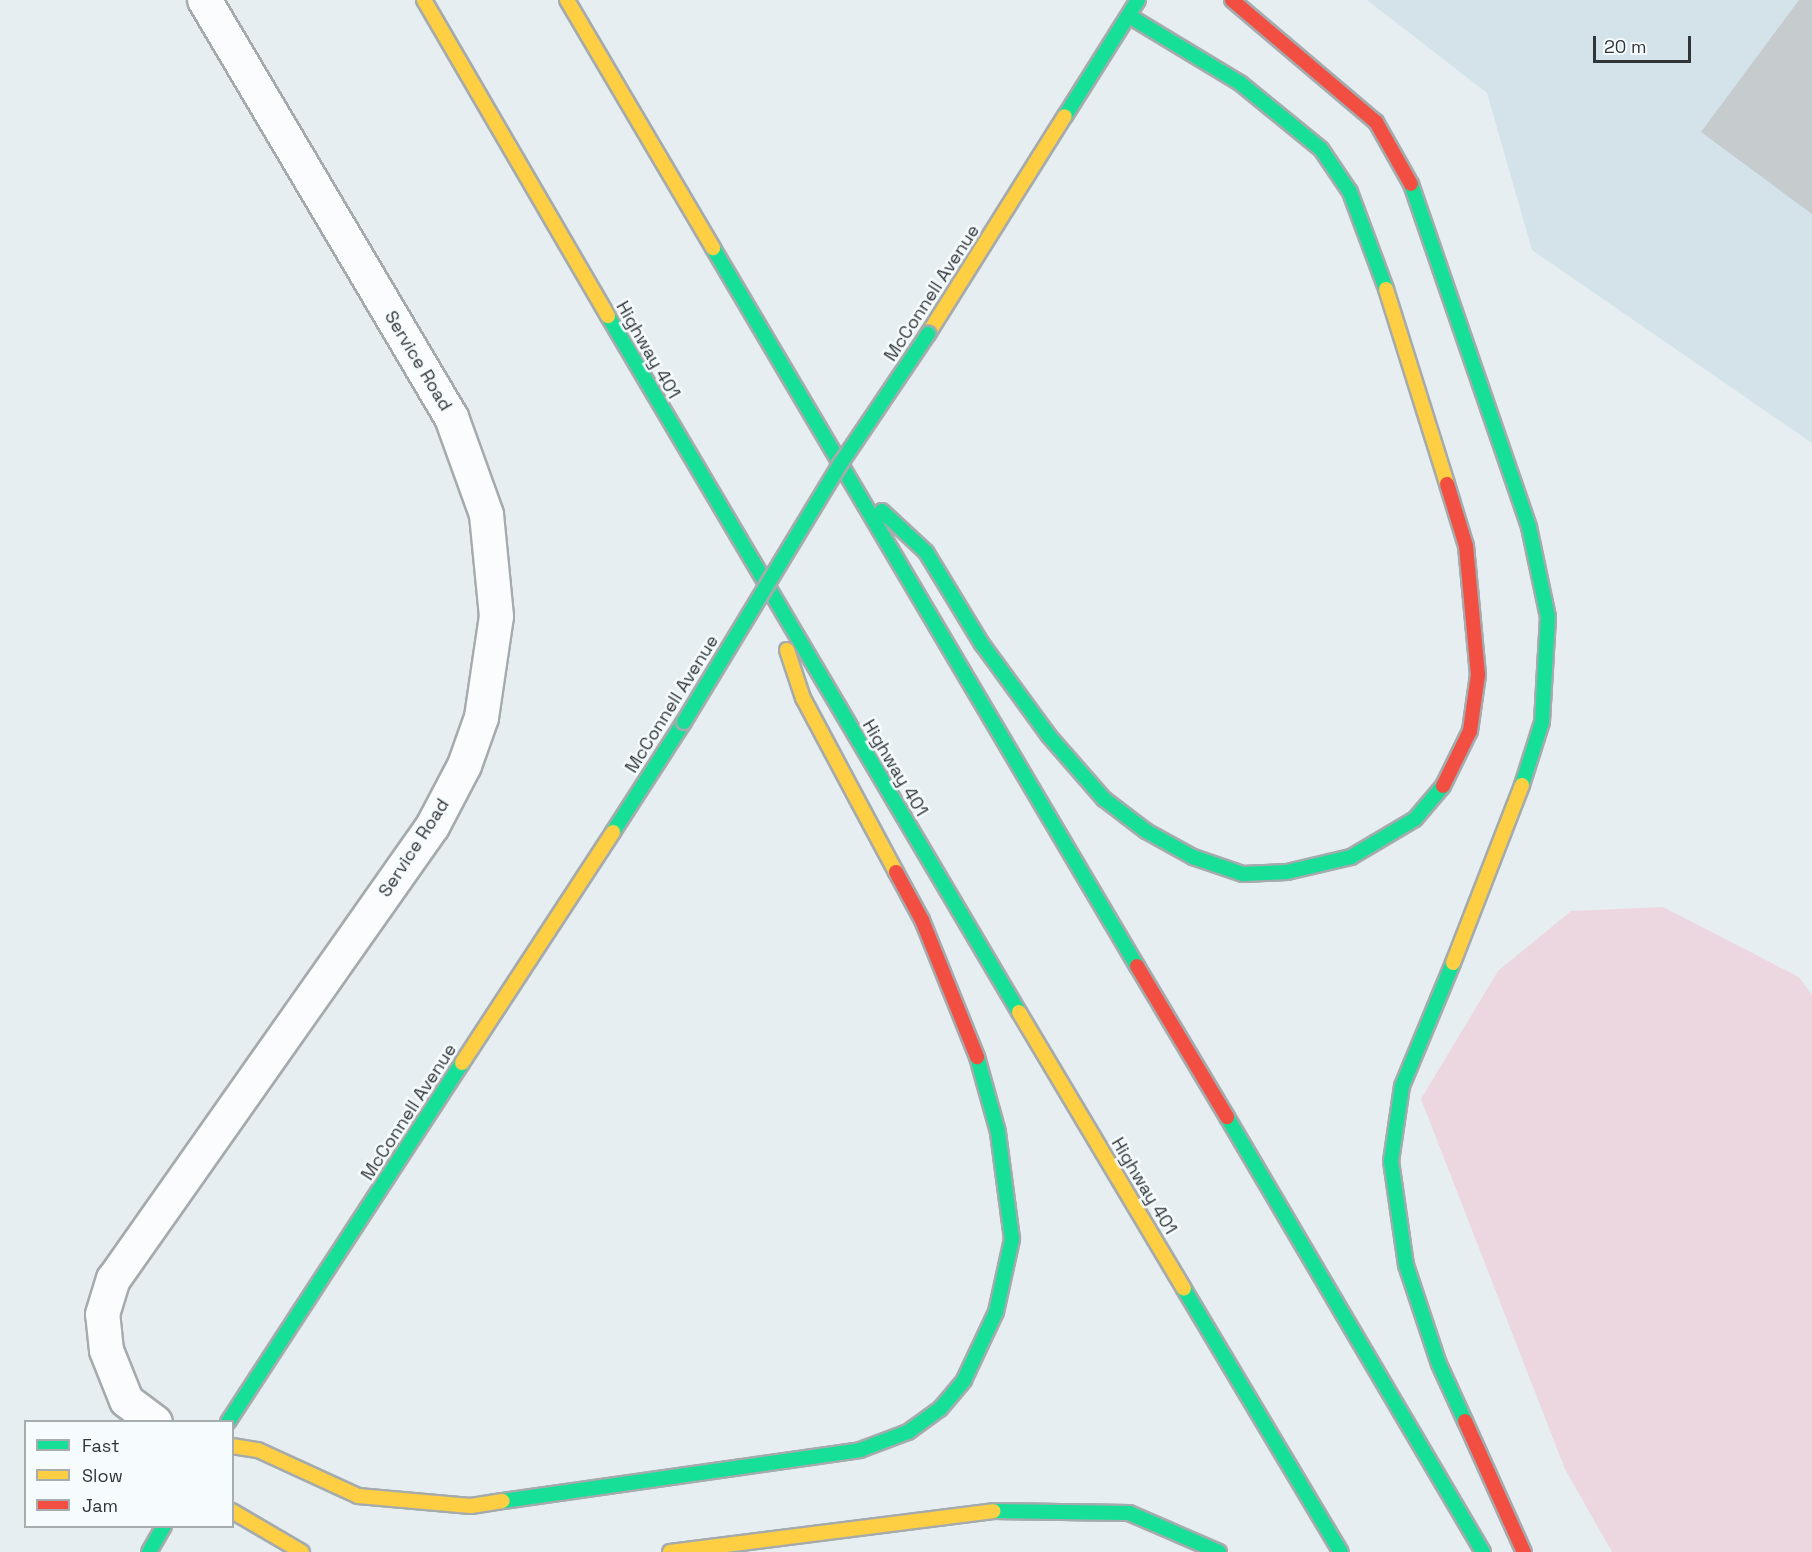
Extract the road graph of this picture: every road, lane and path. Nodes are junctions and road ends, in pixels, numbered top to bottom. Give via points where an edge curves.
1 (204, 0) edge
2 (424, 0) edge
3 (567, 0) edge
4 (1138, 0) edge
5 (1232, 0) edge
6 (1129, 16) junction
7 (856, 488) junction
8 (766, 588) junction
9 (152, 1420) edge
10 (229, 1420) edge
11 (234, 1446) edge
12 (234, 1512) edge
13 (163, 1528) edge
14 (148, 1552) edge
15 (302, 1552) edge
16 (670, 1552) edge
17 (1219, 1552) edge
18 (1341, 1552) edge
19 (1483, 1552) edge
20 (1524, 1552) edge

1 - 9 street, Service Road via 451,417 486,514 496,616 481,717 464,765 432,826 113,1279 102,1314 106,1350 126,1400
2 - 8 main road, Highway 401
3 - 7 main road
4 - 6 main road, McConnell Avenue
5 - 20 main road via 1376,122 1409,178 1529,527 1548,617 1542,722 1507,831 1402,1086 1392,1161 1406,1265 1435,1353
6 - 7 main road via 1240,83 1321,149 1350,192 1370,238 1473,579 1479,675 1470,731 1449,779 1415,819 1393,835 1330,864 1243,874 1168,845 1104,799 1049,736 982,644 926,552
6 - 10 main road, McConnell Avenue, bridge via 928,334 841,463 684,722
7 - 19 main road
8 - 11 main road via 803,699 922,920 954,995 972,1038 998,1132 1012,1239 996,1312 964,1380 940,1409 908,1432 860,1450 471,1506 358,1496 258,1450
8 - 18 main road, Highway 401
12 - 15 main road
13 - 14 main road
16 - 17 main road via 1017,1508 1130,1514

